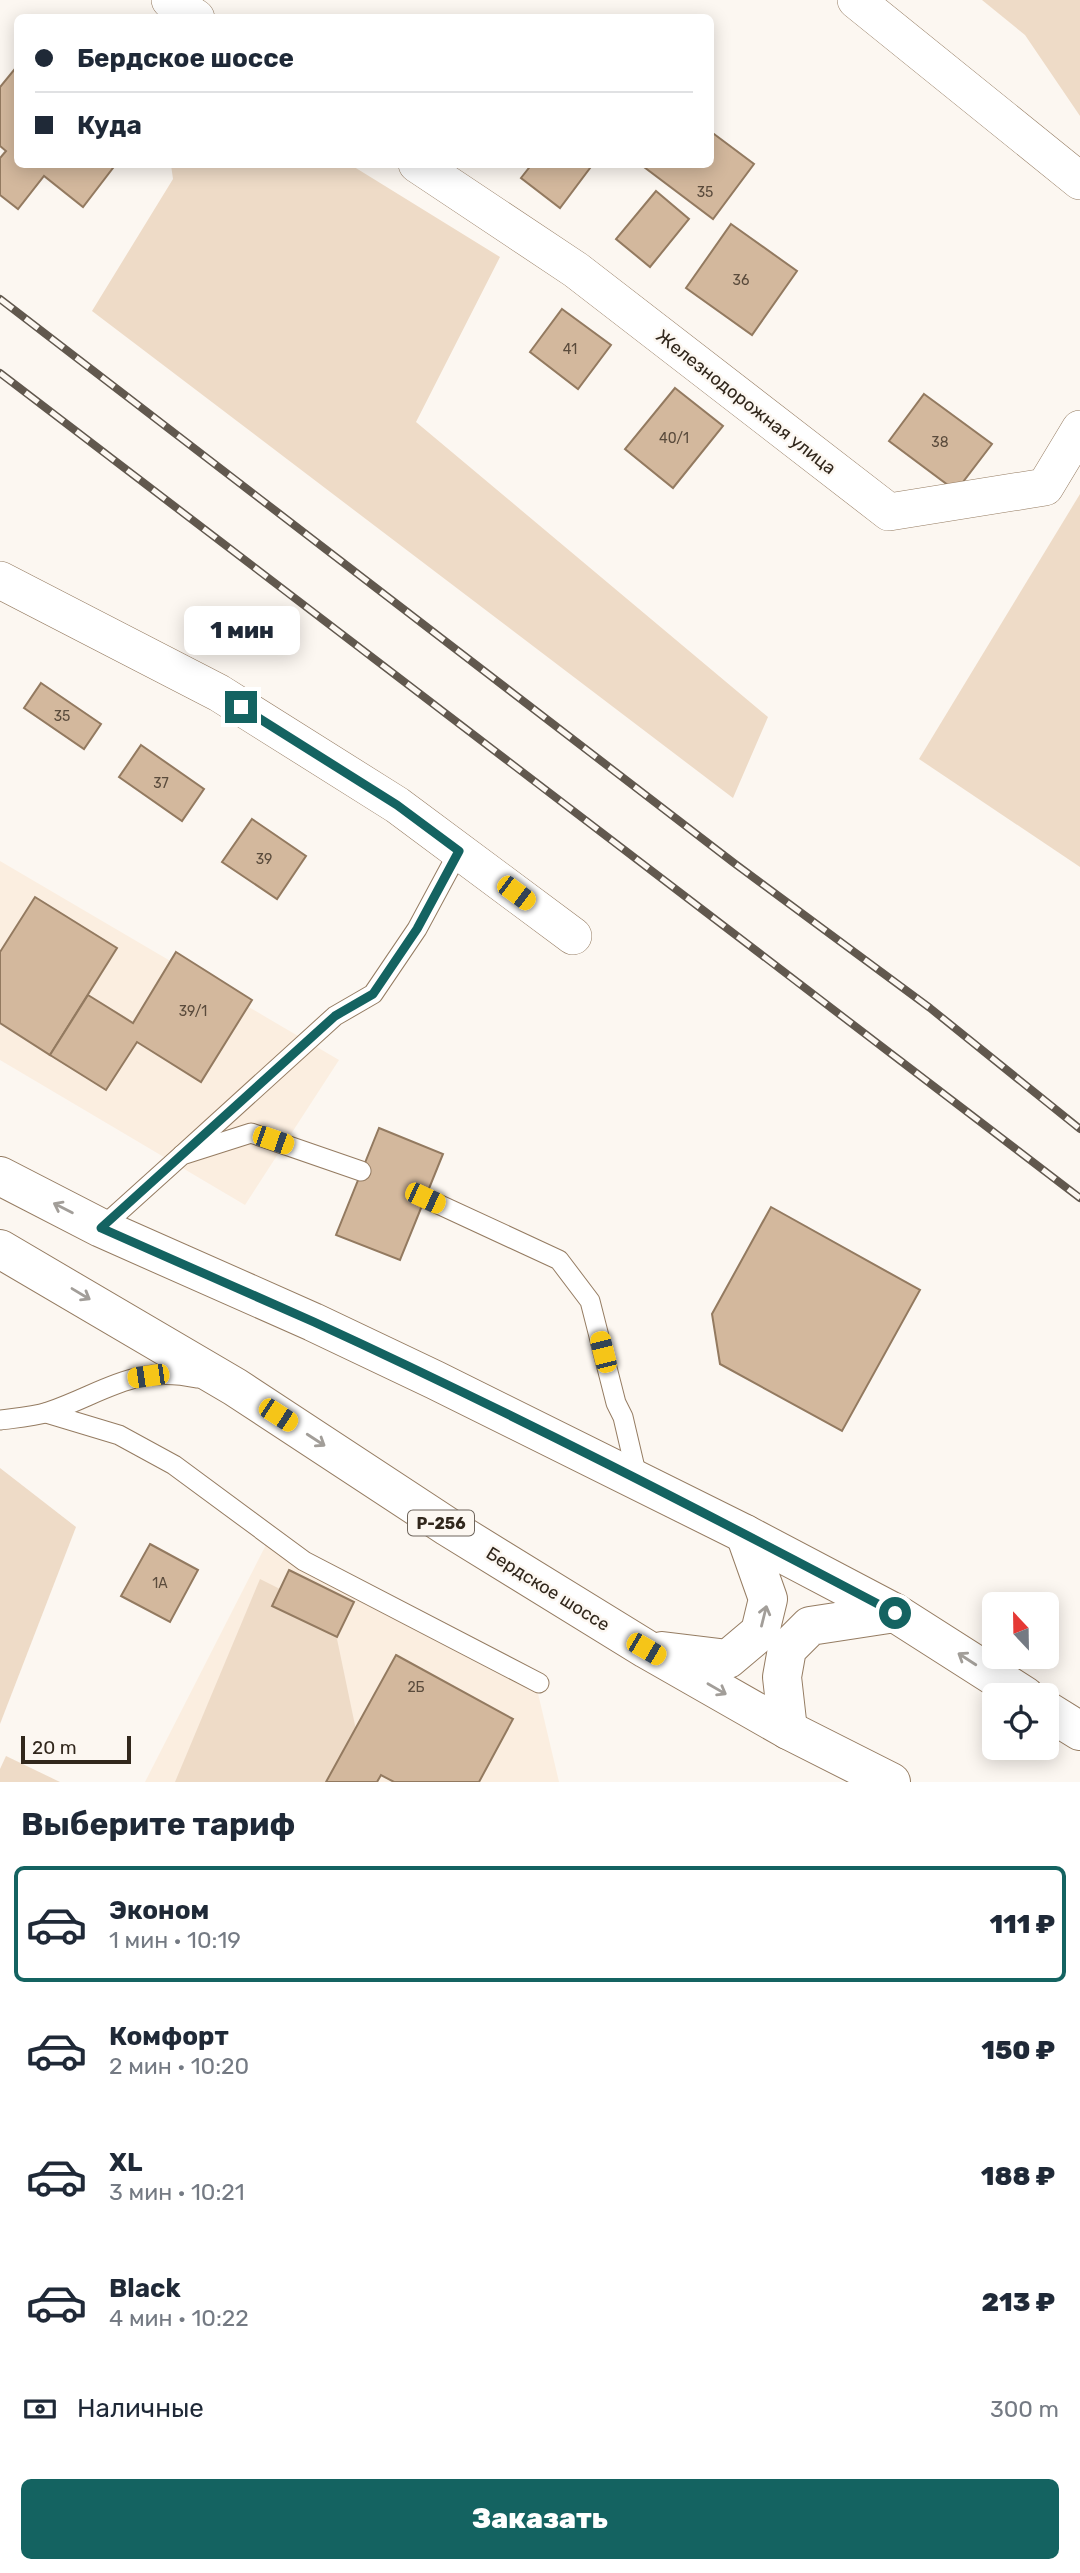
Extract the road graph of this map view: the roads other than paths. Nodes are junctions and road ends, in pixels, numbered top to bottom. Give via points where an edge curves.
1 (170, 0) edge
2 (856, 0) edge
3 (190, 14) edge
4 (423, 168) edge
5 (1080, 181) edge
6 (1080, 429) edge
7 (0, 580) edge
8 (459, 851) junction
9 (573, 936) dead end
10 (181, 1156) junction
11 (361, 1171) dead end
12 (0, 1176) edge
13 (425, 1198) dead end
14 (101, 1228) junction
15 (0, 1248) edge
16 (235, 1387) junction
17 (46, 1413) junction
18 (0, 1420) edge
19 (638, 1481) junction
20 (745, 1534) junction
21 (895, 1613) junction
22 (646, 1649) junction
23 (539, 1683) dead end
24 (1005, 1683) edge
25 (1059, 1718) edge
26 (788, 1730) junction
27 (1080, 1731) edge
28 (891, 1782) edge

1 - 3 street
2 - 5 street
4 - 6 street, Железнодорожная улица via 576,270 889,513 1045,487
7 - 8 street via 219,693 397,805
8 - 9 street
8 - 10 lane via 417,929 373,994 335,1016
10 - 11 lane via 251,1133
10 - 14 lane
14 -> 12 highway
13 - 19 lane via 559,1259 590,1301
14 - 19 highway via 313,1322
15 -> 16 highway, Бердское шоссе / Р-256
16 - 17 lane via 172,1373 124,1379
16 -> 22 highway, Бердское шоссе / Р-256 via 448,1527
17 - 18 lane
17 - 23 lane via 119,1435 174,1465 304,1560
19 - 20 highway
20 - 21 highway
22 -> 20 highway via 728,1659 760,1632 768,1599
24 -> 21 highway
21 - 26 highway via 810,1626 787,1648 782,1677
22 -> 26 highway, Бердское шоссе / Р-256
25 - 27 highway
26 - 28 highway, Бердское шоссе / Р-256

